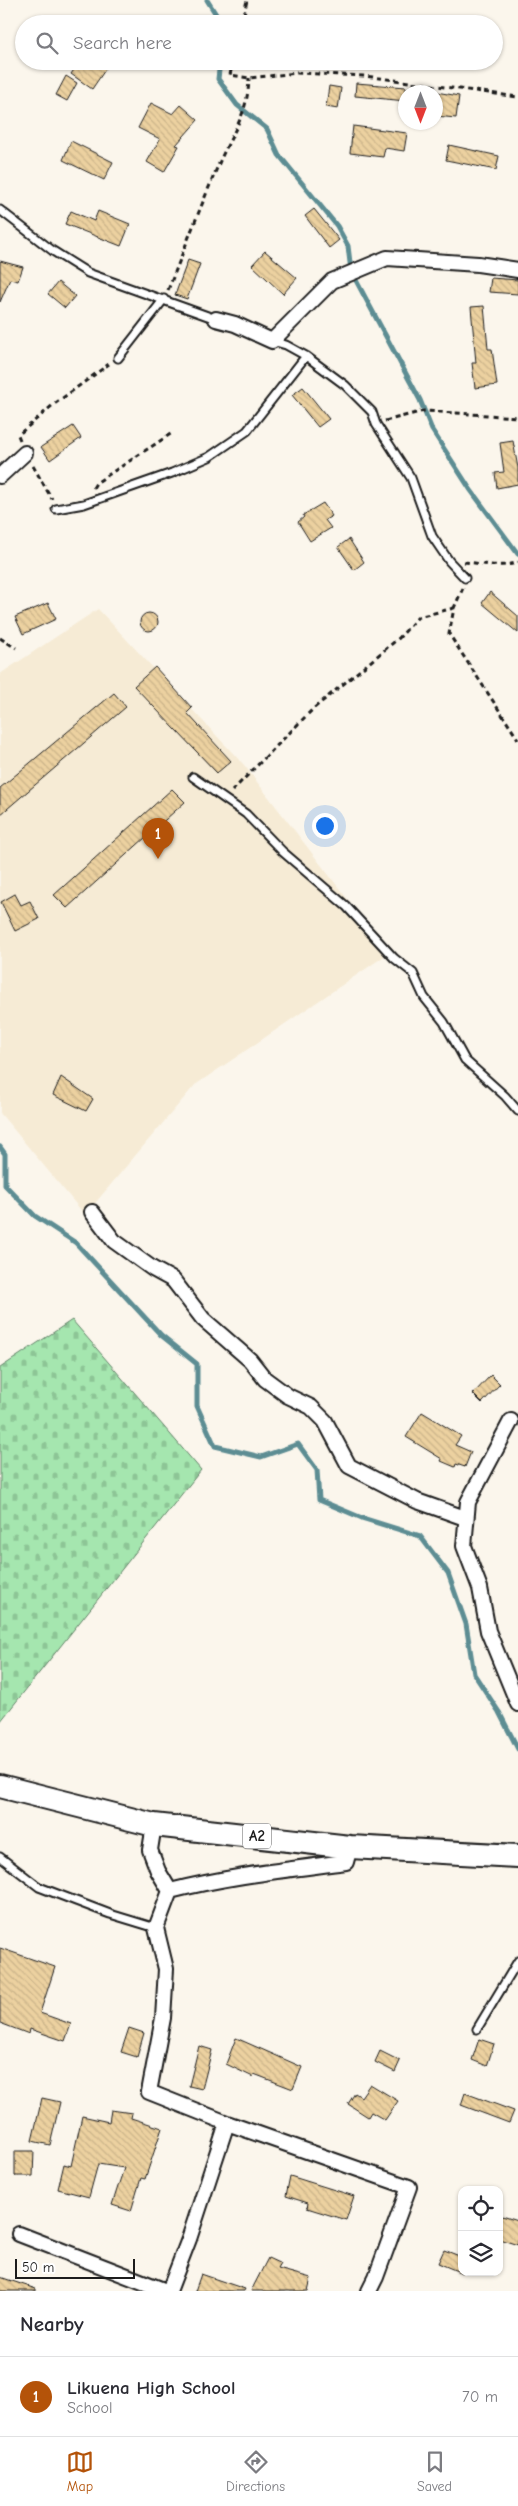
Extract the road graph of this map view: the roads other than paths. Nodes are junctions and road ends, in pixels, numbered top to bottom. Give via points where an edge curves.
1 (0, 210) edge
2 (518, 270) edge
3 (164, 299) junction
4 (216, 319) joint
5 (272, 341) junction
6 (306, 356) junction
7 (118, 358) road end
8 (25, 453) road end
9 (0, 476) edge
10 (56, 509) road end
11 (465, 578) road end
12 (193, 777) dead end
13 (518, 1111) edge
14 (92, 1212) dead end
15 (511, 1421) dead end
16 (465, 1518) junction
17 (518, 1704) edge
18 (0, 1786) edge
19 (154, 1825) junction
20 (350, 1847) junction
21 (518, 1856) edge
22 (0, 1857) edge
23 (170, 1891) junction
24 (156, 1928) junction
25 (518, 1961) edge
26 (477, 2029) dead end
27 (227, 2123) junction
28 (19, 2234) dead end
29 (168, 2291) edge
30 (369, 2291) edge

1 - 3 lane via 52,251 88,273
2 - 5 street via 387,258 332,281
3 - 4 lane
3 - 7 lane
4 - 5 street
5 - 6 lane
6 - 10 lane via 247,431 209,457 172,474 84,504
6 - 11 lane via 345,385 372,412 376,424 411,478 432,536
8 - 9 street
12 - 13 lane via 246,814 413,973 424,997 444,1022 465,1060
14 - 16 street via 114,1241 153,1270 173,1280 203,1319 250,1360 265,1379 288,1396 311,1407 324,1421 349,1466 417,1501
15 - 16 street via 468,1502
16 - 17 street via 464,1546 480,1588 488,1631
18 - 19 main road, A2
19 - 20 main road, A2
19 - 23 street via 150,1850
20 - 21 main road, A2
20 - 23 street via 346,1862 271,1870
22 - 24 lane via 39,1887
23 - 24 street
24 - 27 street via 166,1969 163,2018 149,2092
25 - 26 lane
27 - 29 street via 190,2239
27 - 30 street via 409,2188
28 - 29 street

